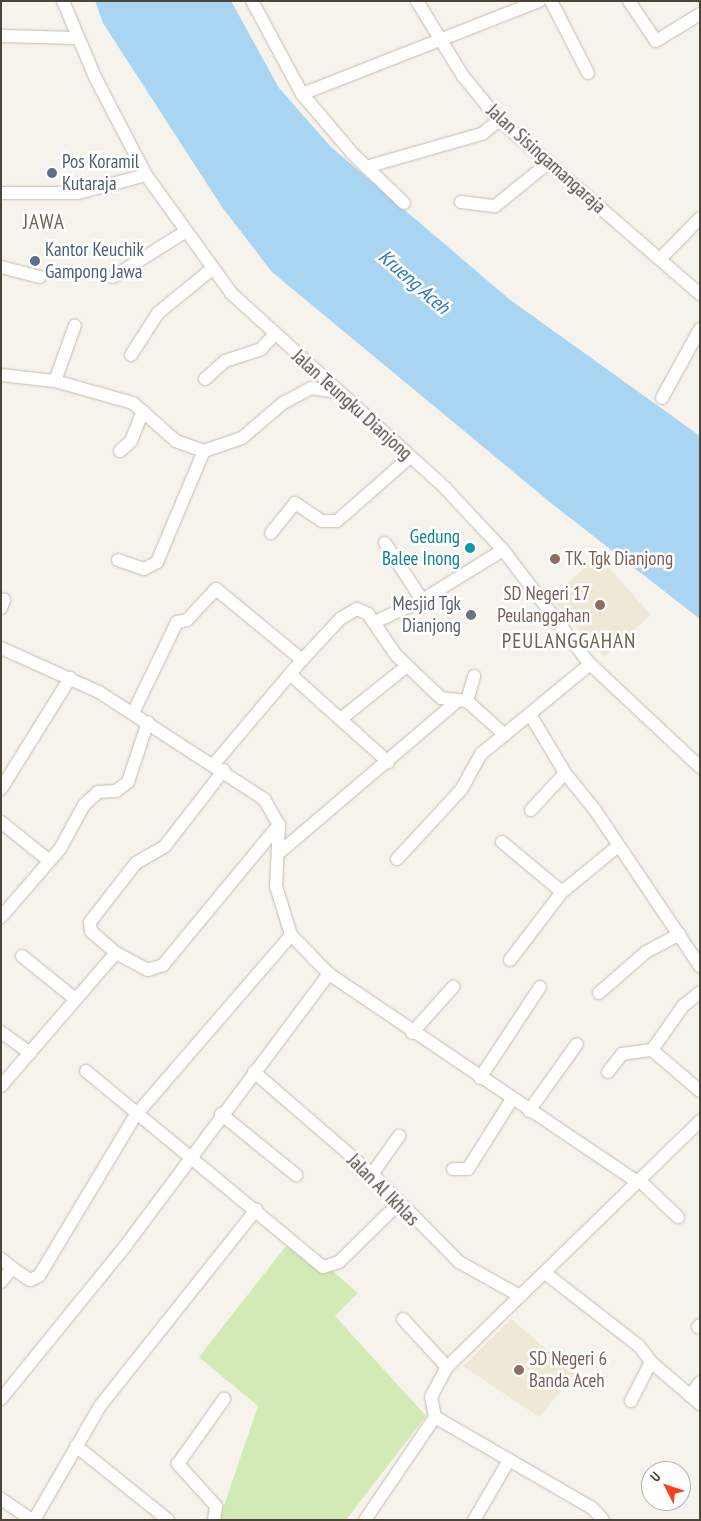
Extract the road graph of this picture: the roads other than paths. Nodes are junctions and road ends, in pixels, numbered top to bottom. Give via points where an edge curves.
1 (63, 1) edge
2 (252, 1) edge
3 (417, 1) edge
4 (538, 1) edge
5 (551, 1) edge
6 (629, 1) edge
7 (700, 14) edge
8 (1, 36) edge
9 (77, 38) junction
10 (439, 38) junction
11 (588, 73) dead end
12 (302, 94) junction
13 (499, 120) junction
14 (547, 164) junction
15 (366, 167) junction
16 (146, 175) junction
17 (1, 193) edge
18 (461, 202) dead end
19 (404, 203) dead end
20 (700, 218) edge
21 (185, 232) junction
22 (660, 259) junction
23 (1, 267) edge
24 (212, 269) junction
25 (40, 277) dead end
26 (113, 277) dead end
27 (700, 294) edge
28 (75, 325) dead end
29 (700, 329) edge
30 (273, 336) junction
31 (131, 355) dead end
32 (1, 375) edge
33 (205, 379) dead end
34 (55, 381) junction
35 (345, 396) junction
36 (662, 398) dead end
37 (143, 411) junction
38 (120, 451) dead end
39 (204, 451) junction
40 (410, 456) junction
41 (271, 534) dead end
42 (385, 542) dead end
43 (503, 550) junction
44 (118, 560) dead end
45 (422, 600) junction
46 (376, 622) junction
47 (1, 648) edge
48 (302, 660) junction
49 (590, 664) junction
50 (407, 666) junction
51 (290, 674) junction
52 (474, 676) dead end
53 (70, 678) junction
54 (461, 702) junction
55 (133, 713) junction
56 (531, 716) junction
57 (342, 718) junction
58 (148, 722) junction
59 (505, 735) junction
60 (388, 762) junction
61 (219, 767) junction
62 (700, 767) edge
63 (564, 772) junction
64 (1, 789) edge
65 (530, 810) dead end
66 (1, 822) edge
67 (279, 825) junction
68 (502, 842) dead end
69 (618, 846) junction
70 (280, 852) junction
71 (47, 859) junction
72 (397, 859) dead end
73 (562, 892) junction
74 (1, 917) edge
75 (680, 934) junction
76 (291, 935) junction
77 (116, 953) junction
78 (22, 956) dead end
79 (510, 960) dead end
80 (700, 966) edge
81 (329, 974) junction
82 (453, 987) dead end
83 (540, 987) dead end
84 (700, 992) edge
85 (599, 994) dead end
86 (74, 998) junction
87 (1, 1032) edge
88 (412, 1033) junction
89 (577, 1044) dead end
90 (652, 1050) junction
91 (30, 1053) junction
92 (86, 1071) dead end
93 (254, 1072) junction
94 (608, 1072) dead end
95 (480, 1078) junction
96 (1, 1086) edge
97 (700, 1091) edge
98 (512, 1099) junction
99 (529, 1111) junction
100 (221, 1114) junction
101 (135, 1116) junction
102 (700, 1120) edge
103 (399, 1136) dead end
104 (190, 1158) junction
105 (454, 1169) dead end
106 (372, 1174) junction
107 (296, 1175) dead end
108 (638, 1181) junction
109 (399, 1203) junction
110 (256, 1210) junction
111 (678, 1217) dead end
112 (1, 1259) edge
113 (12, 1268) junction
114 (545, 1273) junction
115 (1, 1282) edge
116 (520, 1296) junction
117 (403, 1319) dead end
118 (651, 1362) junction
119 (447, 1367) junction
120 (700, 1382) edge
121 (690, 1396) junction
122 (1, 1399) edge
123 (224, 1399) dead end
124 (631, 1401) dead end
125 (700, 1404) edge
126 (435, 1417) junction
127 (76, 1446) junction
128 (509, 1460) junction
129 (1, 1499) edge
130 (33, 1520) edge
131 (168, 1520) edge
132 (214, 1520) edge
133 (365, 1520) edge
134 (474, 1520) edge
135 (603, 1520) edge

1 - 9 street, Jalan Teungku Dianjong
2 - 12 street
3 - 10 street, Jalan Sisingamangaraja
4 - 10 street
5 - 11 street
6 - 7 street via 656,41
8 - 9 street
9 - 16 street, Jalan Teungku Dianjong
10 - 12 street
10 - 13 street, Jalan Sisingamangaraja
12 - 15 street
13 - 14 street, Jalan Sisingamangaraja
13 - 15 street via 482,134
14 - 18 street via 495,206
14 - 22 street, Jalan Sisingamangaraja
15 - 19 street
16 - 17 street via 78,193
16 - 21 street, Jalan Teungku Dianjong
20 - 22 street
21 - 24 street, Jalan Teungku Dianjong
21 - 26 street
22 - 27 street, Jalan Sisingamangaraja
23 - 25 street
24 - 30 street, Jalan Teungku Dianjong
24 - 31 street via 158,313
28 - 34 street
29 - 36 street
30 - 33 street via 262,349 225,361
30 - 35 street, Jalan Teungku Dianjong
32 - 34 street
34 - 37 street via 132,403
35 - 39 street via 323,387 311,388 277,408 242,438
35 - 40 street, Jalan Teungku Dianjong
37 - 38 street via 131,441
37 - 39 street via 176,441
39 - 44 street via 157,562 144,569
40 - 41 street via 337,521 322,521 295,504
40 - 43 street, Jalan Teungku Dianjong
42 - 45 street
43 - 45 street
43 - 49 street, Jalan Teungku Dianjong
45 - 46 street
46 - 48 street via 363,610 351,612
46 - 50 street via 388,646
47 - 53 street
48 - 51 street
48 - 55 street via 216,588 187,620 177,622
49 - 56 street
49 - 62 street, Jalan Teungku Dianjong
50 - 54 street via 441,698
50 - 57 street
51 - 57 street
51 - 61 street
52 - 54 street
53 - 55 street
53 - 64 street
54 - 59 street
54 - 60 street
55 - 58 street
56 - 59 street
56 - 63 street
57 - 60 street
58 - 61 street
58 - 71 street via 128,782 116,791 98,792 84,805 60,849
59 - 72 street via 481,754 456,797
60 - 70 street
61 - 67 street via 264,799
61 - 77 street via 165,846 136,863 90,922 91,930
63 - 65 street
63 - 69 street
66 - 71 street
67 - 70 street
67 - 77 street via 163,965 148,970
68 - 73 street
69 - 73 street
69 - 75 street
70 - 76 street via 276,886
71 - 74 street
73 - 79 street
75 - 80 street
75 - 85 street via 646,952
76 - 81 street
76 - 101 street
77 - 86 street
78 - 86 street
81 - 88 street
81 - 93 street
82 - 88 street
83 - 95 street
84 - 90 street via 684,1006
86 - 91 street
87 - 91 street
88 - 95 street
89 - 99 street
90 - 94 street via 622,1054
90 - 97 street
91 - 96 street
92 - 101 street
93 - 100 street
93 - 106 street, Jalan Al Ikhlas
95 - 98 street
98 - 99 street
98 - 105 street via 468,1169
99 - 108 street
100 - 104 street
100 - 107 street
101 - 104 street
101 - 113 street via 39,1276 30,1280
102 - 108 street
103 - 106 street
104 - 110 street
104 - 122 street
106 - 109 street, Jalan Al Ikhlas
108 - 111 street
108 - 114 street
109 - 110 street via 339,1262 323,1267
109 - 116 street, Jalan Al Ikhlas via 459,1262
110 - 127 street via 100,1406
112 - 113 street
113 - 115 street
114 - 116 street
114 - 118 street via 639,1346
116 - 119 street
117 - 119 street
118 - 121 street
118 - 124 street
119 - 126 street via 431,1397
120 - 121 street
121 - 125 street
123 - 132 street via 178,1464 216,1506
126 - 128 street
126 - 133 street
127 - 130 street
127 - 131 street
128 - 134 street
128 - 135 street via 592,1508
129 - 130 street

